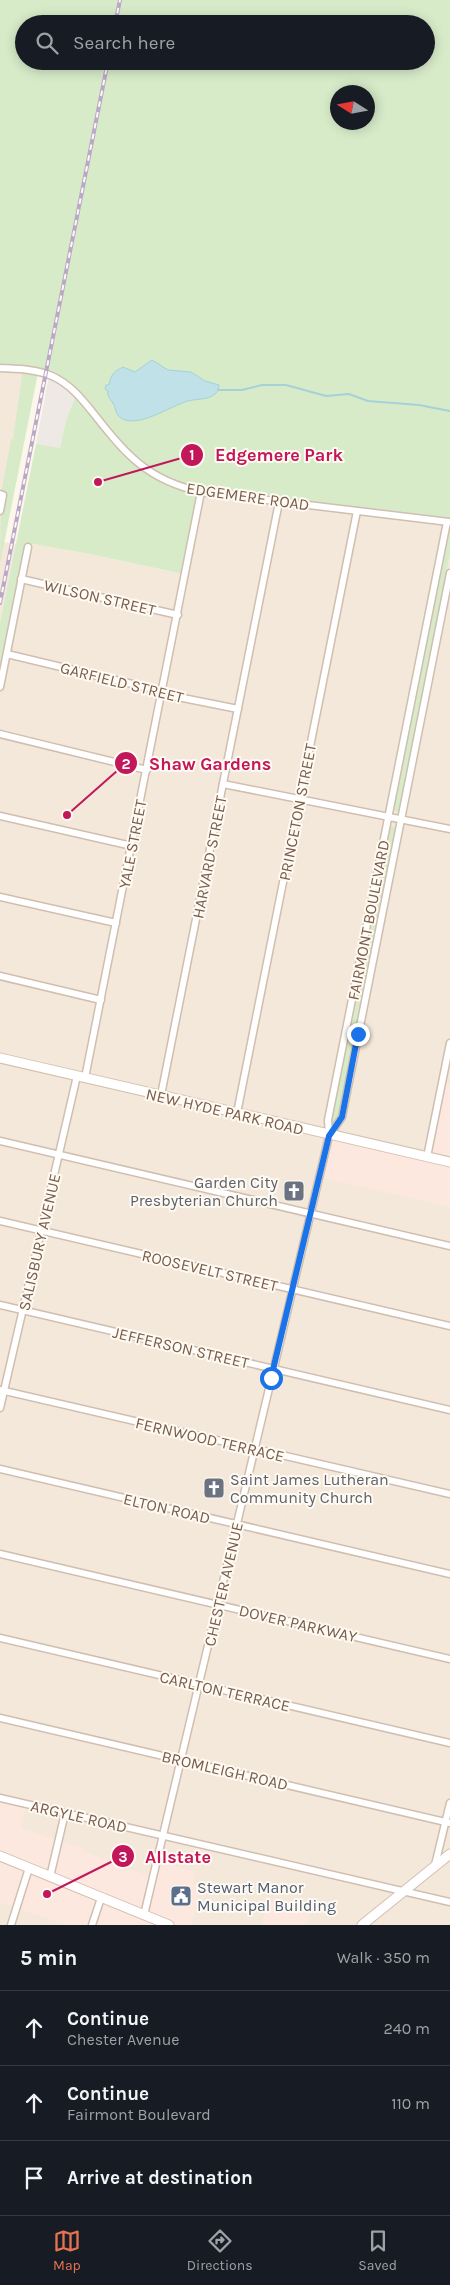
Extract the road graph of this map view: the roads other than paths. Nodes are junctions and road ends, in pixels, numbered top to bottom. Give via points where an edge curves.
1 (0, 368) edge
2 (202, 492) junction
3 (2, 495) edge
4 (279, 502) junction
5 (0, 511) edge
6 (356, 511) junction
7 (448, 522) edge
8 (28, 547) dead end
9 (450, 573) edge
10 (21, 579) junction
11 (178, 615) junction
12 (6, 654) junction
13 (0, 687) edge
14 (162, 692) junction
15 (238, 709) junction
16 (0, 734) edge
17 (147, 770) junction
18 (223, 784) junction
19 (299, 799) junction
20 (0, 816) edge
21 (388, 816) junction
22 (401, 819) junction
23 (450, 829) edge
24 (132, 846) junction
25 (0, 897) edge
26 (116, 923) junction
27 (0, 976) edge
28 (101, 1000) junction
29 (450, 1043) edge
30 (0, 1058) edge
31 (81, 1077) junction
32 (161, 1095) junction
33 (237, 1113) junction
34 (329, 1136) junction
35 (0, 1141) edge
36 (59, 1155) junction
37 (427, 1157) junction
38 (450, 1162) edge
39 (310, 1213) junction
40 (0, 1221) edge
41 (41, 1230) junction
42 (450, 1246) edge
43 (293, 1289) junction
44 (0, 1305) edge
45 (23, 1310) junction
46 (450, 1326) edge
47 (274, 1369) junction
48 (2, 1390) edge
49 (0, 1408) edge
50 (450, 1410) edge
51 (255, 1449) junction
52 (0, 1469) edge
53 (450, 1494) edge
54 (237, 1524) junction
55 (0, 1554) edge
56 (450, 1574) edge
57 (218, 1604) junction
58 (0, 1638) edge
59 (450, 1659) edge
60 (199, 1685) junction
61 (0, 1718) edge
62 (450, 1743) edge
63 (181, 1760) junction
64 (0, 1798) edge
65 (450, 1803) edge
66 (65, 1813) junction
67 (448, 1822) edge
68 (163, 1836) junction
69 (450, 1854) edge
70 (0, 1856) edge
71 (435, 1866) junction
72 (29, 1868) junction
73 (50, 1877) junction
74 (403, 1892) junction
75 (102, 1898) junction
76 (450, 1902) edge
77 (144, 1915) junction
78 (11, 1925) edge
79 (92, 1925) edge
80 (169, 1925) edge
81 (362, 1925) edge

1 - 2 street, EDGEMERE ROAD via 40,372 61,380 82,399 121,448 143,469 169,483
2 - 4 street, EDGEMERE ROAD
2 - 11 street, YALE STREET
3 - 5 street
4 - 6 street, EDGEMERE ROAD
4 - 15 street, HARVARD STREET
6 - 7 street, EDGEMERE ROAD
6 - 19 street, PRINCETON STREET
7 - 21 street, FAIRMONT BOULEVARD
8 - 10 street
9 - 22 street, FAIRMONT BOULEVARD
10 - 11 street, WILSON STREET
10 - 12 street
11 - 14 street, YALE STREET
12 - 13 street
12 - 14 street, GARFIELD STREET
14 - 15 street, GARFIELD STREET
14 - 17 street, YALE STREET
15 - 18 street, HARVARD STREET
16 - 17 street
17 - 24 street, YALE STREET
18 - 19 street
18 - 32 street, HARVARD STREET
19 - 21 street
19 - 33 street, PRINCETON STREET
20 - 24 street
21 - 22 street
21 - 34 street, FAIRMONT BOULEVARD via 328,1120
22 - 23 street
22 - 34 street, FAIRMONT BOULEVARD via 342,1117
24 - 26 street, YALE STREET
25 - 26 street
26 - 28 street, YALE STREET
27 - 28 street
28 - 31 street, YALE STREET
29 - 37 street
30 - 31 main road, NEW HYDE PARK ROAD
31 - 32 main road, NEW HYDE PARK ROAD
31 - 36 street, SALISBURY AVENUE
32 - 33 main road, NEW HYDE PARK ROAD
33 - 34 main road, NEW HYDE PARK ROAD
34 - 37 main road, NEW HYDE PARK ROAD
34 - 39 street, CHESTER AVENUE
35 - 36 street
36 - 39 street
36 - 41 street, SALISBURY AVENUE
37 - 38 main road, NEW HYDE PARK ROAD
39 - 42 street
39 - 43 street, CHESTER AVENUE
40 - 41 street, ROOSEVELT STREET
41 - 43 street, ROOSEVELT STREET
41 - 45 street, SALISBURY AVENUE
43 - 46 street, ROOSEVELT STREET
43 - 47 street, CHESTER AVENUE
44 - 45 street, JEFFERSON STREET
45 - 47 street, JEFFERSON STREET
45 - 48 street, SALISBURY AVENUE
47 - 50 street, JEFFERSON STREET
47 - 51 street, CHESTER AVENUE
48 - 49 street, SALISBURY AVENUE
48 - 51 street, FERNWOOD TERRACE
51 - 53 street, FERNWOOD TERRACE
51 - 54 street, CHESTER AVENUE
52 - 54 street, ELTON ROAD
54 - 56 street, ELTON ROAD
54 - 57 street, CHESTER AVENUE
55 - 57 street, DOVER PARKWAY
57 - 59 street, DOVER PARKWAY
57 - 60 street, CHESTER AVENUE
58 - 60 street, CARLTON TERRACE
60 - 62 street, CARLTON TERRACE
60 - 63 street, CHESTER AVENUE
61 - 63 street, BROMLEIGH ROAD
63 - 67 street, BROMLEIGH ROAD
63 - 68 street, CHESTER AVENUE
64 - 66 street, ARGYLE ROAD
65 - 67 street
66 - 68 street, ARGYLE ROAD
66 - 73 street
67 - 71 street
68 - 74 street, ARGYLE ROAD
68 - 77 street, CHESTER AVENUE
69 - 71 main road
70 - 72 main road
71 - 74 main road
72 - 73 main road
72 - 78 street
73 - 75 main road
74 - 76 street, ARGYLE ROAD
74 - 81 main road
75 - 77 main road
75 - 79 street
77 - 80 main road

